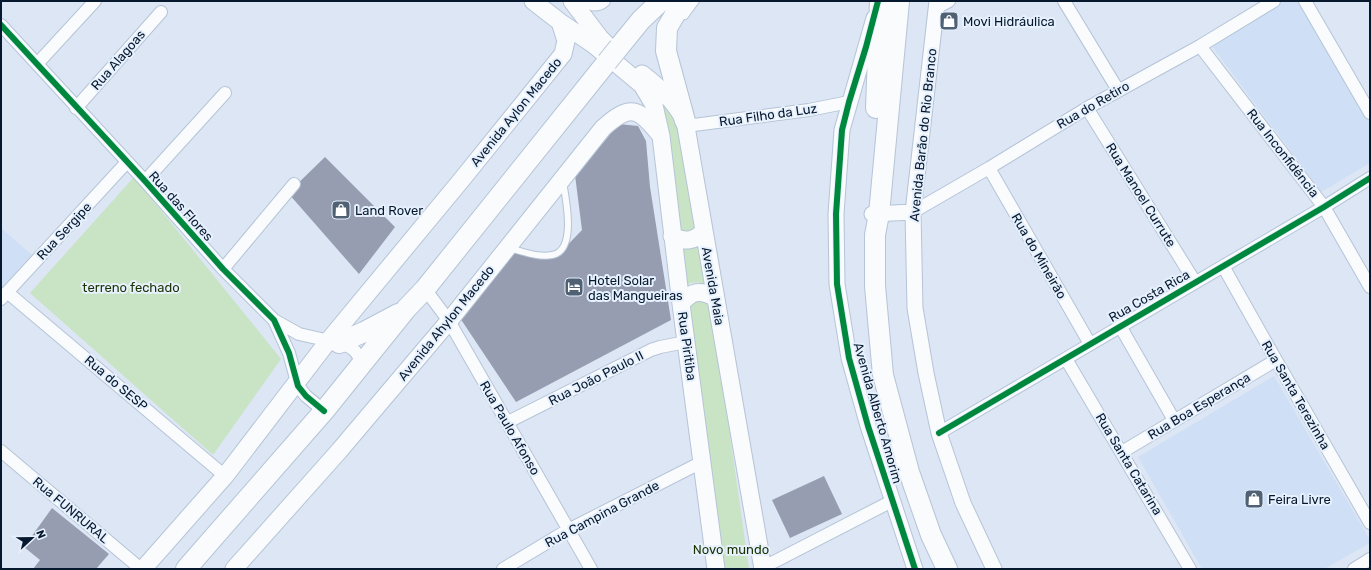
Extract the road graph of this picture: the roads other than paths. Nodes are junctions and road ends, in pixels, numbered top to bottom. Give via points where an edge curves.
1 (94, 1) edge
2 (533, 1) edge
3 (572, 1) edge
4 (584, 1) edge
5 (604, 1) edge
6 (651, 1) edge
7 (661, 1) edge
8 (683, 1) edge
9 (696, 1) edge
10 (879, 1) edge
11 (899, 1) edge
12 (1064, 1) edge
13 (1274, 1) edge
14 (1305, 1) edge
15 (941, 3) edge
16 (161, 12) dead end
17 (641, 20) junction
18 (560, 22) junction
19 (681, 22) dead end
20 (1, 25) edge
21 (1200, 46) junction
22 (674, 54) dead end
23 (37, 64) junction
24 (613, 64) junction
25 (673, 80) junction
26 (1118, 90) junction
27 (225, 93) dead end
28 (849, 102) junction
29 (76, 108) junction
30 (1087, 108) junction
31 (1370, 113) edge
32 (686, 123) junction
33 (661, 136) junction
34 (127, 162) junction
35 (988, 168) junction
36 (1370, 178) edge
37 (562, 180) junction
38 (144, 182) junction
39 (294, 184) dead end
40 (1324, 207) junction
41 (913, 212) junction
42 (876, 214) junction
43 (704, 231) junction
44 (672, 236) junction
45 (507, 248) junction
46 (1224, 266) junction
47 (223, 269) junction
48 (1195, 282) junction
49 (1370, 287) edge
50 (425, 289) junction
51 (4, 295) edge
52 (715, 297) junction
53 (681, 304) junction
54 (406, 309) junction
55 (274, 320) junction
56 (449, 321) junction
57 (1120, 326) junction
58 (334, 342) junction
59 (686, 342) junction
60 (1090, 344) junction
61 (1066, 359) junction
62 (1276, 360) junction
63 (363, 363) junction
64 (296, 384) junction
65 (324, 411) junction
66 (1174, 420) junction
67 (508, 422) junction
68 (939, 433) junction
69 (1, 451) edge
70 (1122, 452) junction
71 (702, 462) junction
72 (226, 476) junction
73 (892, 501) junction
74 (1370, 524) edge
75 (568, 530) junction
76 (1370, 560) edge
77 (762, 568) edge
78 (1357, 568) edge
79 (142, 569) edge
80 (186, 569) edge
81 (234, 569) edge
82 (503, 569) edge
83 (591, 569) edge
84 (716, 569) edge
85 (915, 569) edge
86 (947, 569) edge
87 (994, 569) edge
88 (1190, 569) edge

1 - 23 street
2 - 18 main road, Rua Piritiba
3 - 32 main road, Avenida Maia via 600,38 669,97
4 - 5 street via 592,5
6 - 17 highway
7 - 17 highway
8 - 25 highway via 667,28 666,51
9 - 19 lane
10 - 28 street, Avenida Alberto Amorim
10 - 42 highway via 878,91 872,166
11 - 42 highway
12 - 26 street
13 - 21 street, Rua do Retiro
14 - 31 street
15 - 41 street, Avenida Barão do Rio Branco
16 - 29 street, Rua Alagoas
17 - 24 highway, bridge via 619,46
18 - 24 main road, Rua Piritiba via 594,44
18 - 58 main road, Avenida Aylon Macedo via 566,41 563,54
20 - 23 street, Rua das Flores
21 - 26 street, Rua do Retiro
21 - 40 street, Rua Inconfidência
22 - 25 lane
23 - 29 street, Rua das Flores
24 - 33 main road, Rua Piritiba via 642,86 650,96
24 - 50 highway
25 - 32 highway
26 - 30 street, Rua do Retiro
27 - 38 street
28 - 32 street, Rua Filho da Luz via 809,110
28 - 73 street, Avenida Alberto Amorim via 842,130 838,181 837,284 849,358
29 - 34 street, Rua das Flores
30 - 35 street, Rua do Retiro
30 - 48 street, Rua Manoel Currute
32 - 43 main road, Avenida Maia
33 - 37 main road, Avenida Ahylon Macedo via 640,114 632,111 622,113 603,128
33 - 44 main road, Rua Piritiba
34 - 38 street, Rua das Flores
34 - 51 street, Rua Sergipe
35 - 41 street, Rua do Retiro
35 - 60 street, Rua do Mineirão
36 - 40 street, Rua Costa Rica
37 - 45 main road, Avenida Ahylon Macedo
37 - 45 lane via 568,223 565,246 553,255 544,256
38 - 47 street, Rua das Flores
39 - 47 street
40 - 46 street, Rua Costa Rica
40 - 49 street, Rua Inconfidência
41 - 42 street
41 - 68 street, Avenida Barão do Rio Branco via 915,308
42 - 86 highway via 875,286 883,376 909,472 931,535
43 - 44 main road via 689,241
43 - 52 main road, Avenida Maia
44 - 53 main road, Rua Piritiba
45 - 56 main road, Avenida Ahylon Macedo
46 - 48 street, Rua Costa Rica
46 - 62 street, Rua Santa Terezinha
47 - 55 street, Rua das Flores
48 - 57 street, Rua Costa Rica
50 - 54 highway
50 - 56 street, Rua Paulo Afonso
51 - 72 street, Rua do SESP
52 - 53 main road via 699,292 692,294
52 - 77 main road, Avenida Maia
53 - 59 main road, Rua Piritiba
54 - 58 highway via 364,332
54 - 63 highway
55 - 58 street via 299,334
55 - 64 street, Rua das Flores via 289,353
56 - 67 street, Rua Paulo Afonso
56 - 81 main road, Avenida Ahylon Macedo via 339,451
57 - 60 street, Rua Costa Rica
57 - 66 street
58 - 63 street via 356,351
58 - 64 main road, Avenida Aylon Macedo
59 - 67 street, Rua João Paulo II via 651,350
59 - 71 main road, Rua Piritiba
60 - 61 street, Rua Costa Rica
61 - 68 street, Rua Costa Rica
61 - 70 street, Rua Santa Catarina
62 - 66 street, Rua Boa Esperança
62 - 74 street, Rua Santa Terezinha
63 - 65 highway
64 - 65 street, Rua das Flores
64 - 72 main road, Avenida Aylon Macedo
65 - 80 highway
66 - 70 street, Rua Boa Esperança
67 - 75 street, Rua Paulo Afonso
68 - 87 street, Avenida Barão do Rio Branco via 963,503
69 - 79 street, Rua FUNRURAL
70 - 88 street, Rua Santa Catarina
71 - 75 street, Rua Campina Grande
71 - 84 main road, Rua Piritiba
72 - 79 main road, Avenida Aylon Macedo
73 - 77 street
73 - 85 street, Avenida Alberto Amorim
75 - 82 street, Rua Campina Grande
75 - 83 street, Rua Paulo Afonso
76 - 78 street

